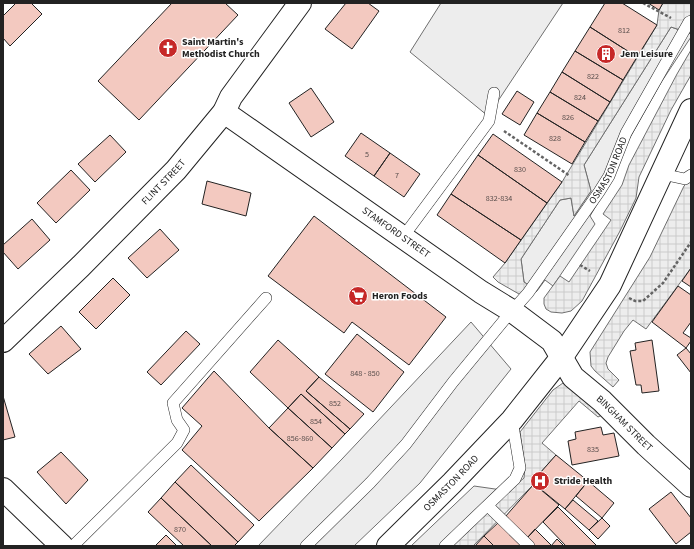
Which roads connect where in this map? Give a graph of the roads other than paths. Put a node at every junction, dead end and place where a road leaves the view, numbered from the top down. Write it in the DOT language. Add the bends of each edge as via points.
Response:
graph roads {
  1 [pos="300,3"];
  2 [pos="690,21"];
  3 [pos="494,93"];
  4 [pos="691,110"];
  5 [pos="224,112"];
  6 [pos="662,174"];
  7 [pos="691,175"];
  8 [pos="403,237"];
  9 [pos="266,298"];
  10 [pos="512,311"];
  11 [pos="3,341"];
  12 [pos="561,358"];
  13 [pos="512,420"];
  14 [pos="691,486"];
  15 [pos="3,489"];
  16 [pos="488,506"];
  17 [pos="62,546"];
  18 [pos="73,546"];
  19 [pos="306,546"];
  20 [pos="388,546"];
  21 [pos="445,546"];
  22 [pos="529,546"];
  1 -- 5 [label="street, FLINT STREET" via="231,97"];
  2 -- 10 [label="lane, OSMASTON ROAD" via="626,133 609,176 528,293"];
  3 -- 8 [label="lane" via="489,121"];
  4 -- 6 [label="street, OSMASTON ROAD"];
  5 -- 8 [label="street, STAMFORD STREET"];
  5 -- 11 [label="street, FLINT STREET" via="176,170"];
  6 -- 7 [label="lane" via="685,179"];
  6 -- 12 [label="street, OSMASTON ROAD" via="610,285"];
  8 -- 10 [label="street, STAMFORD STREET"];
  9 -- 18 [label="lane" via="173,403 177,420 184,430 177,443"];
  10 -- 12 [label="street, STAMFORD STREET" via="552,341"];
  10 -- 19 [label="lane, OSMASTON ROAD" via="406,444"];
  12 -- 13 [label="street, OSMASTON ROAD"];
  12 -- 14 [label="street, BINGHAM STREET" via="573,377 602,401"];
  13 -- 16 [label="lane" via="520,468 515,479"];
  13 -- 20 [label="street, OSMASTON ROAD"];
  15 -- 17 [label="street"];
  16 -- 21 [label="lane"];
  16 -- 22 [label="lane"];
}
